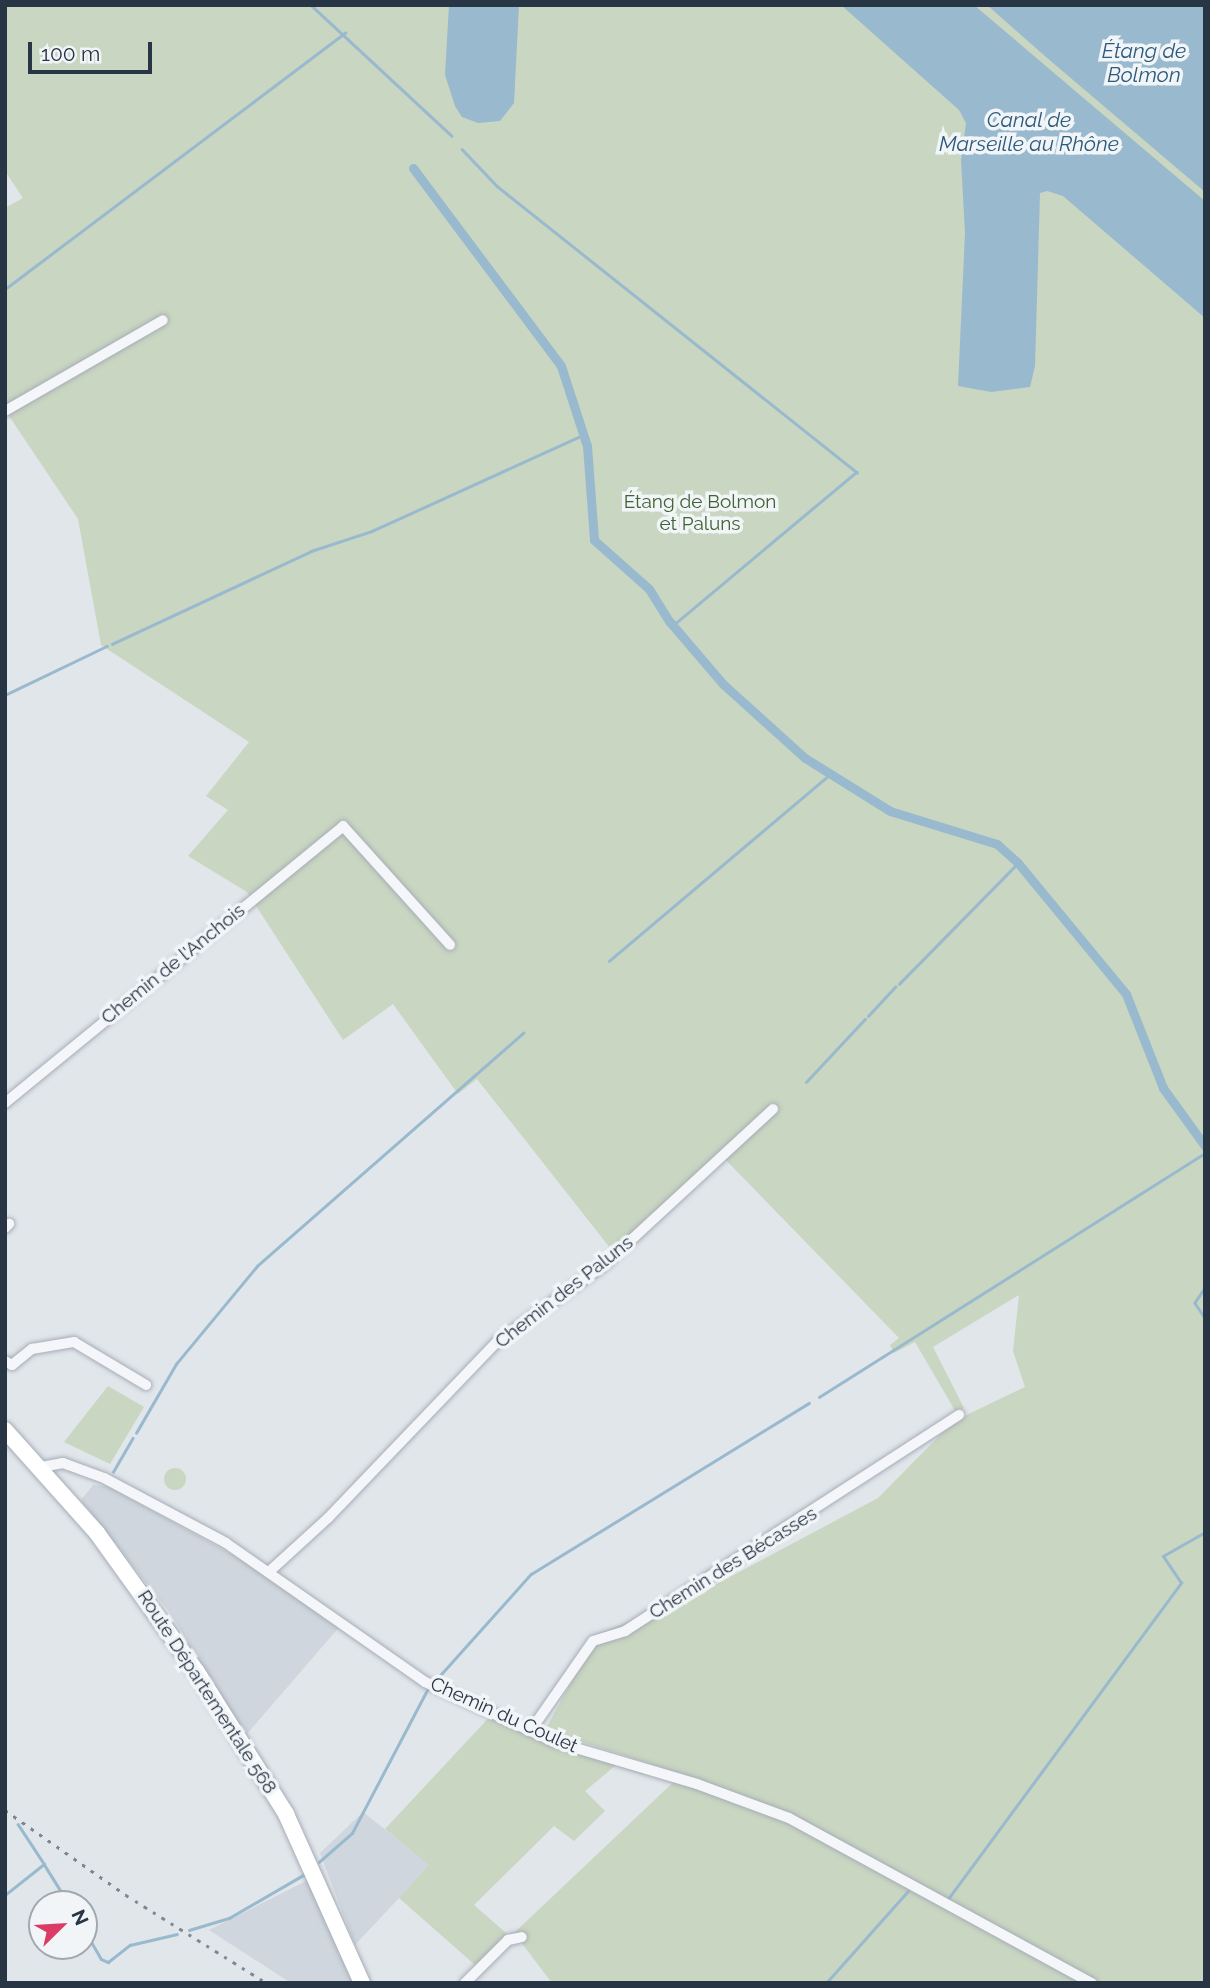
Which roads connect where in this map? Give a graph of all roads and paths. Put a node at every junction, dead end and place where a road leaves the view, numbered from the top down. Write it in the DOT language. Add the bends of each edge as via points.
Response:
graph roads {
  1 [pos="163,320"];
  2 [pos="5,411"];
  3 [pos="450,945"];
  4 [pos="5,1103"];
  5 [pos="773,1109"];
  6 [pos="5,1361"];
  7 [pos="146,1385"];
  8 [pos="959,1415"];
  9 [pos="5,1430"];
  10 [pos="42,1467"];
  11 [pos="271,1570"];
  12 [pos="531,1730"];
  13 [pos="522,1937"];
  14 [pos="362,1983"];
  15 [pos="465,1983"];
  16 [pos="1092,1983"];
  1 -- 2 [label="street"];
  3 -- 4 [label="street, Chemin de l'Anchois" via="343,826"];
  5 -- 11 [label="street, Chemin des Paluns" via="604,1265 497,1342 328,1518"];
  6 -- 7 [label="street" via="12,1365 32,1349 74,1342"];
  8 -- 12 [label="street, Chemin des Bécasses" via="625,1631 593,1642"];
  9 -- 10 [label="main road, Route Départementale 568"];
  10 -- 11 [label="street, Chemin du Coulet" via="62,1463 104,1478"];
  10 -- 14 [label="main road, Route Départementale 568" via="161,1618 267,1783 312,1865"];
  11 -- 12 [label="street, Chemin du Coulet" via="425,1682"];
  12 -- 16 [label="street, Chemin du Coulet" via="789,1818"];
  13 -- 15 [label="street" via="508,1940"];
}
